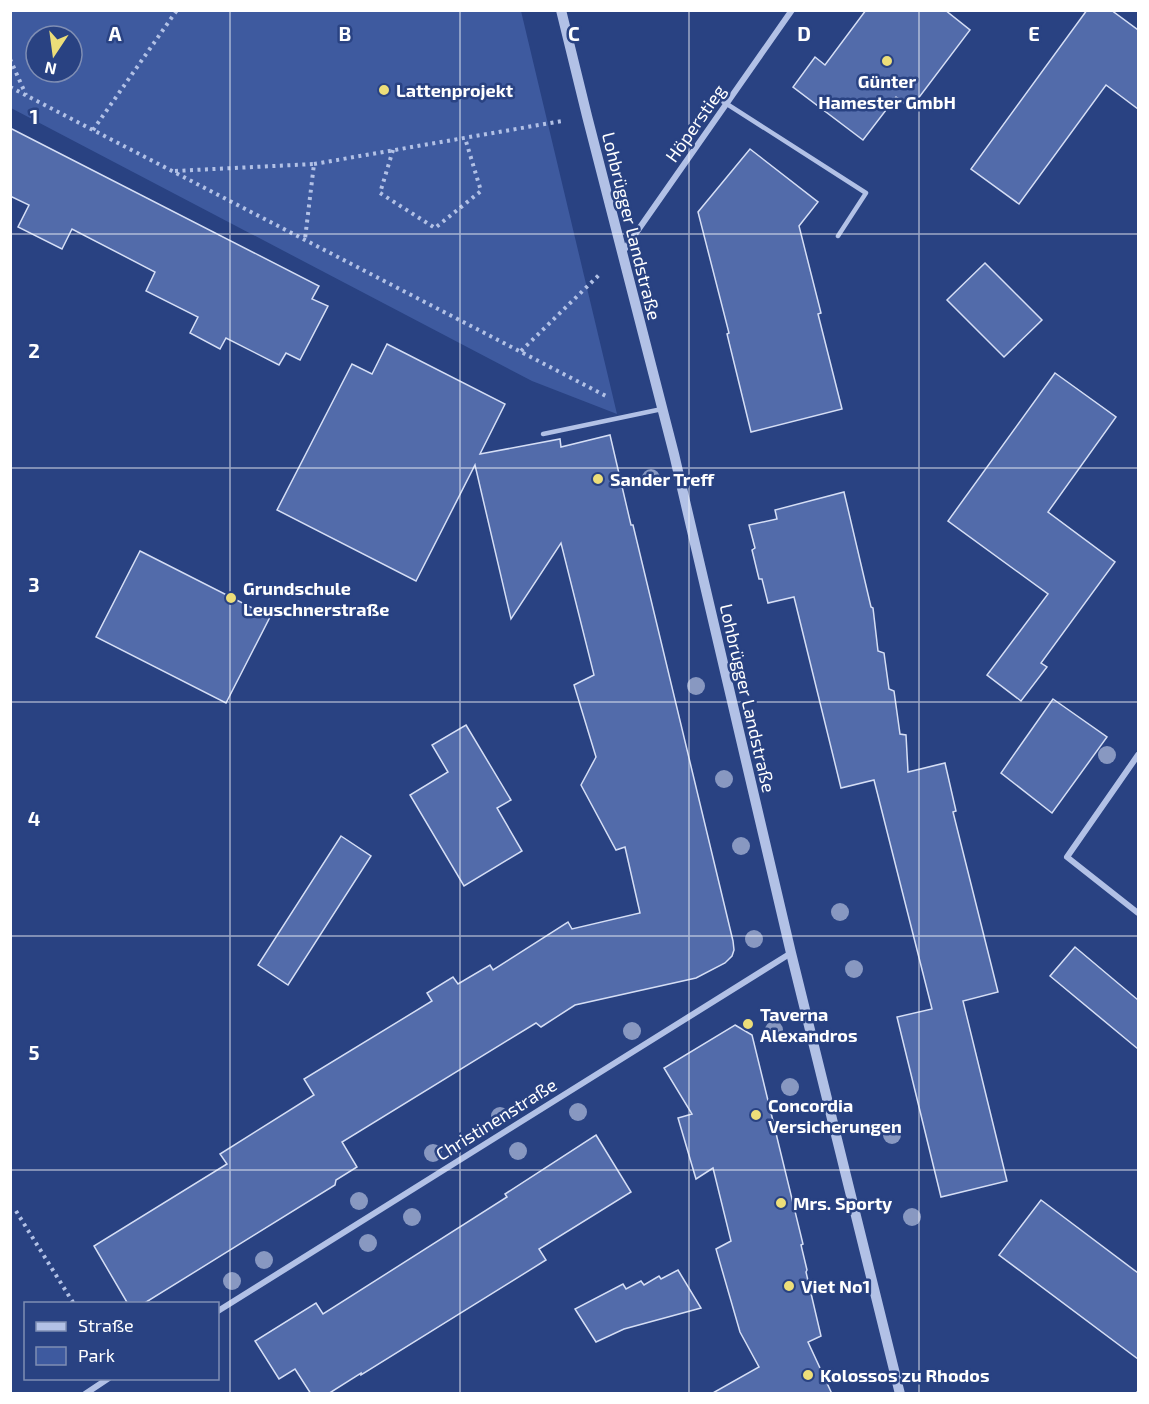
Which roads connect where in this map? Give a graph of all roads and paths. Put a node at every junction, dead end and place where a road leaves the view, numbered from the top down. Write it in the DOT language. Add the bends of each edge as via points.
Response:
graph roads {
  1 [pos="177,10"];
  2 [pos="561,10"];
  3 [pos="792,10"];
  4 [pos="10,59"];
  5 [pos="10,87"];
  6 [pos="26,96"];
  7 [pos="716,97"];
  8 [pos="727,104"];
  9 [pos="587,116"];
  10 [pos="93,130"];
  11 [pos="465,138"];
  12 [pos="393,150"];
  13 [pos="314,164"];
  14 [pos="174,171"];
  15 [pos="838,236"];
  16 [pos="305,239"];
  17 [pos="622,253"];
  18 [pos="521,351"];
  19 [pos="662,409"];
  20 [pos="642,413"];
  21 [pos="543,434"];
  22 [pos="1138,755"];
  23 [pos="1138,912"];
  24 [pos="791,953"];
  25 [pos="16,1211"];
  26 [pos="73,1302"];
  27 [pos="219,1310"];
  28 [pos="106,1380"];
  29 [pos="85,1394"];
  30 [pos="900,1394"];
  1 -- 10 [label="path"];
  2 -- 9 [label="street, Lohbrügger Landstraße"];
  3 -- 8 [label="street, Höperstieg"];
  4 -- 6 [label="path"];
  5 -- 6 [label="path"];
  6 -- 10 [label="path"];
  7 -- 8 [label="lane"];
  8 -- 15 [label="lane" via="866,193"];
  8 -- 17 [label="street, Höperstieg"];
  9 -- 11 [label="path"];
  9 -- 17 [label="street, Lohbrügger Landstraße"];
  10 -- 14 [label="path"];
  11 -- 12 [label="path"];
  11 -- 12 [label="path" via="481,192 435,228 380,193"];
  12 -- 13 [label="path"];
  13 -- 14 [label="path"];
  13 -- 16 [label="path"];
  14 -- 16 [label="path"];
  16 -- 18 [label="path"];
  17 -- 18 [label="path"];
  17 -- 19 [label="street, Lohbrügger Landstraße"];
  18 -- 20 [label="path"];
  19 -- 20 [label="lane"];
  19 -- 24 [label="street, Lohbrügger Landstraße"];
  20 -- 21 [label="lane"];
  22 -- 23 [label="street" via="1067,857"];
  24 -- 27 [label="street, Christinenstraße"];
  24 -- 30 [label="street, Lohbrügger Landstraße"];
  25 -- 26 [label="path"];
  28 -- 29 [label="street"];
}
